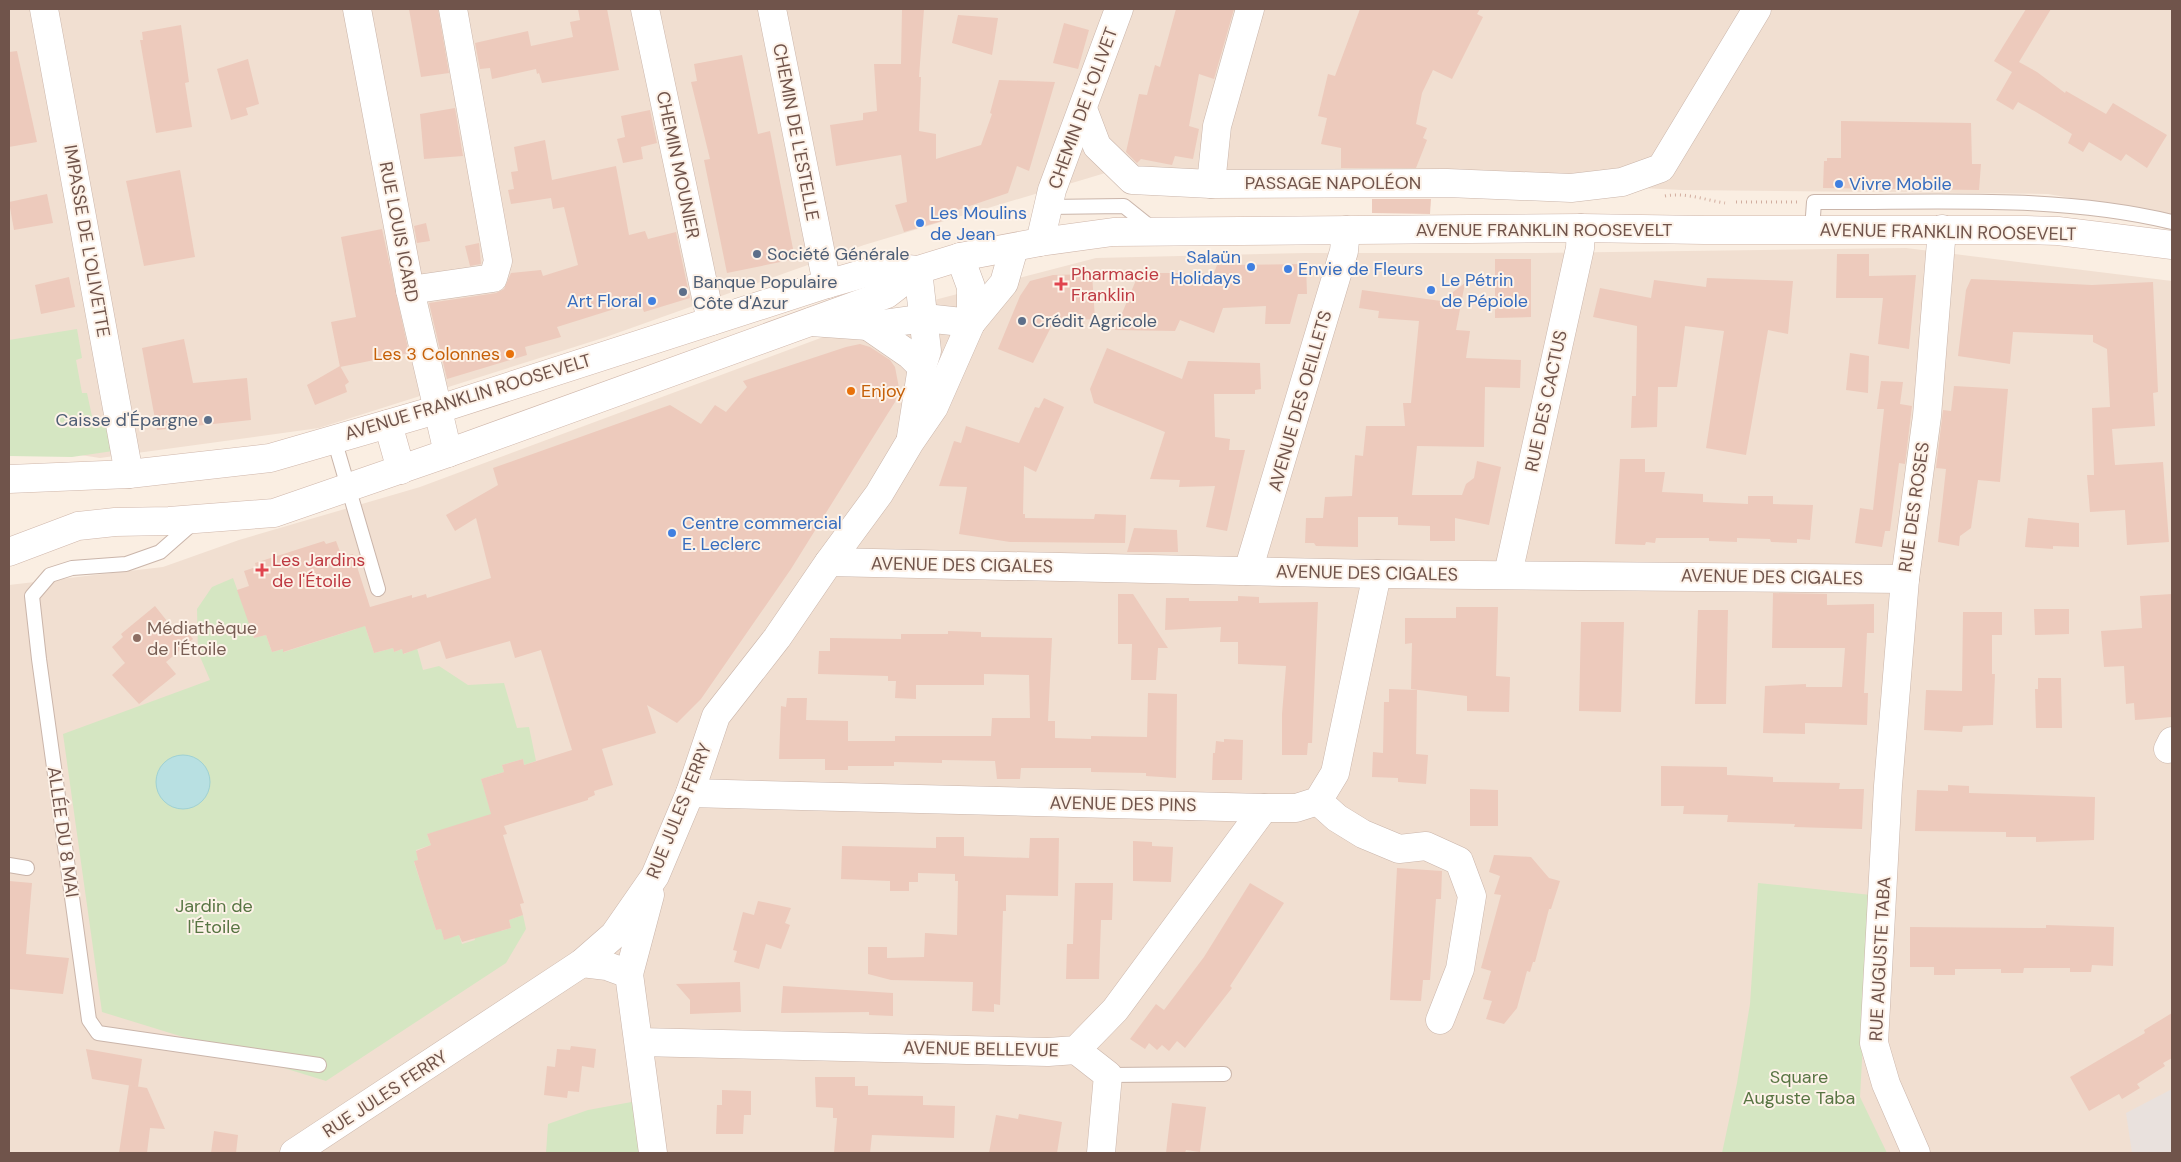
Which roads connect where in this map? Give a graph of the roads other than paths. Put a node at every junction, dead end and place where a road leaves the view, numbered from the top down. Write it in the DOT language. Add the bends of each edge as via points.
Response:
graph roads {
  1 [pos="44,9"];
  2 [pos="356,9"];
  3 [pos="453,9"];
  4 [pos="645,9"];
  5 [pos="772,9"];
  6 [pos="1119,9"];
  7 [pos="1250,9"];
  8 [pos="1757,9"];
  9 [pos="1083,109"];
  10 [pos="1211,184"];
  11 [pos="1047,207"];
  12 [pos="2172,222"];
  13 [pos="1581,228"];
  14 [pos="1942,229"];
  15 [pos="1346,230"];
  16 [pos="1812,230"];
  17 [pos="1156,232"];
  18 [pos="1040,242"];
  19 [pos="2172,245"];
  20 [pos="1014,248"];
  21 [pos="960,257"];
  22 [pos="918,270"];
  23 [pos="827,284"];
  24 [pos="410,290"];
  25 [pos="925,318"];
  26 [pos="711,321"];
  27 [pos="811,322"];
  28 [pos="971,323"];
  29 [pos="868,326"];
  30 [pos="922,367"];
  31 [pos="436,410"];
  32 [pos="388,424"];
  33 [pos="334,439"];
  34 [pos="910,442"];
  35 [pos="448,454"];
  36 [pos="402,470"];
  37 [pos="129,474"];
  38 [pos="10,478"];
  39 [pos="348,487"];
  40 [pos="197,519"];
  41 [pos="9,552"];
  42 [pos="829,562"];
  43 [pos="1248,571"];
  44 [pos="1377,574"];
  45 [pos="1508,574"];
  46 [pos="1905,579"];
  47 [pos="378,589"];
  48 [pos="1888,786"];
  49 [pos="690,793"];
  50 [pos="1318,802"];
  51 [pos="1264,808"];
  52 [pos="9,865"];
  53 [pos="27,868"];
  54 [pos="655,876"];
  55 [pos="582,963"];
  56 [pos="629,974"];
  57 [pos="1440,1020"];
  58 [pos="639,1042"];
  59 [pos="1076,1050"];
  60 [pos="319,1065"];
  61 [pos="1224,1074"];
  62 [pos="1108,1075"];
  63 [pos="294,1153"];
  64 [pos="653,1153"];
  65 [pos="1101,1153"];
  66 [pos="1916,1153"];
  1 -- 37 [label="street, IMPASSE DE L'OLIVETTE"];
  2 -- 24 [label="street, RUE LOUIS ICARD"];
  3 -- 24 [label="street" via="498,261 493,278"];
  4 -- 26 [label="street, CHEMIN MOUNIER"];
  5 -- 23 [label="street, CHEMIN DE L'ESTELLE"];
  6 -- 9 [label="street, CHEMIN DE L'OLIVET"];
  7 -- 10 [label="street" via="1217,126"];
  8 -- 10 [label="street, PASSAGE NAPOLÉON" via="1661,168 1622,182 1571,188 1446,183"];
  9 -- 10 [label="street, PASSAGE NAPOLÉON" via="1097,146 1132,180"];
  9 -- 11 [label="street, CHEMIN DE L'OLIVET"];
  11 -- 17 [label="lane" via="1124,206"];
  11 -- 18 [label="street, CHEMIN DE L'OLIVET"];
  12 -- 16 [label="lane" via="2066,206 1982,202 1814,202"];
  13 -- 15 [label="street, AVENUE FRANKLIN ROOSEVELT"];
  13 -- 16 [label="street, AVENUE FRANKLIN ROOSEVELT"];
  13 -- 45 [label="street, RUE DES CACTUS" via="1580,248"];
  14 -- 16 [label="street, AVENUE FRANKLIN ROOSEVELT"];
  14 -- 19 [label="street, AVENUE FRANKLIN ROOSEVELT" via="2058,231"];
  14 -- 46 [label="street, RUE DES ROSES" via="1927,416"];
  15 -- 17 [label="street, AVENUE FRANKLIN ROOSEVELT"];
  15 -- 43 [label="street, AVENUE DES OEILLETS" via="1344,251"];
  17 -- 18 [label="street, AVENUE FRANKLIN ROOSEVELT" via="1106,233"];
  18 -- 20 [label="street, AVENUE FRANKLIN ROOSEVELT"];
  20 -- 21 [label="street, AVENUE FRANKLIN ROOSEVELT"];
  20 -- 28 [label="street, RUE JULES FERRY" via="1004,283"];
  21 -- 22 [label="street, AVENUE FRANKLIN ROOSEVELT"];
  21 -- 28 [label="street, RUE JULES FERRY" via="971,287"];
  22 -- 23 [label="street, AVENUE FRANKLIN ROOSEVELT" via="886,267"];
  22 -- 25 [label="street, RUE JULES FERRY"];
  22 -- 27 [label="street, AVENUE FRANKLIN ROOSEVELT" via="887,294"];
  23 -- 26 [label="street, AVENUE FRANKLIN ROOSEVELT"];
  24 -- 31 [label="street, RUE LOUIS ICARD"];
  25 -- 28 [label="street, AVENUE FRANKLIN ROOSEVELT"];
  25 -- 29 [label="street, AVENUE FRANKLIN ROOSEVELT"];
  25 -- 30 [label="street, RUE JULES FERRY" via="926,351"];
  26 -- 31 [label="street, AVENUE FRANKLIN ROOSEVELT"];
  27 -- 29 [label="street, AVENUE FRANKLIN ROOSEVELT"];
  27 -- 35 [label="street, AVENUE FRANKLIN ROOSEVELT"];
  28 -- 34 [label="street, RUE JULES FERRY" via="934,407"];
  29 -- 30 [label="street"];
  30 -- 34 [label="street, RUE JULES FERRY"];
  31 -- 32 [label="street, AVENUE FRANKLIN ROOSEVELT"];
  31 -- 35 [label="street, RUE LOUIS ICARD"];
  32 -- 33 [label="street, AVENUE FRANKLIN ROOSEVELT"];
  32 -- 36 [label="street"];
  33 -- 37 [label="street, AVENUE FRANKLIN ROOSEVELT" via="270,458"];
  33 -- 39 [label="lane"];
  34 -- 42 [label="street, RUE JULES FERRY" via="879,494"];
  35 -- 36 [label="street, AVENUE FRANKLIN ROOSEVELT"];
  36 -- 39 [label="street, AVENUE FRANKLIN ROOSEVELT"];
  37 -- 38 [label="street, AVENUE FRANKLIN ROOSEVELT"];
  39 -- 40 [label="street, AVENUE FRANKLIN ROOSEVELT" via="274,513"];
  39 -- 47 [label="lane"];
  40 -- 41 [label="street, AVENUE FRANKLIN ROOSEVELT" via="78,526"];
  40 -- 60 [label="lane, ALLÉE DU 8 MAI" via="160,552 126,564 72,568 50,576 32,596 89,1020 98,1033"];
  42 -- 43 [label="street, AVENUE DES CIGALES"];
  42 -- 49 [label="street, RUE JULES FERRY" via="777,638 716,716"];
  43 -- 44 [label="street, AVENUE DES CIGALES"];
  44 -- 45 [label="street, AVENUE DES CIGALES"];
  44 -- 50 [label="street" via="1334,773"];
  45 -- 46 [label="street, AVENUE DES CIGALES"];
  46 -- 48 [label="street, RUE DES ROSES"];
  48 -- 66 [label="street, RUE AUGUSTE TABA" via="1874,1043 1886,1084"];
  49 -- 51 [label="street, AVENUE DES PINS"];
  49 -- 54 [label="street, RUE JULES FERRY"];
  50 -- 51 [label="street, AVENUE DES PINS" via="1296,808"];
  50 -- 57 [label="street" via="1363,834 1399,848 1426,846 1459,861 1472,896 1460,969"];
  51 -- 59 [label="street, AVENUE BELLEVUE" via="1115,1010"];
  52 -- 53 [label="lane"];
  54 -- 55 [label="street, RUE JULES FERRY" via="614,935"];
  54 -- 56 [label="street"];
  55 -- 56 [label="street" via="606,966"];
  55 -- 63 [label="street, RUE JULES FERRY"];
  56 -- 58 [label="street"];
  58 -- 59 [label="street, AVENUE BELLEVUE" via="1048,1052"];
  58 -- 64 [label="street"];
  59 -- 62 [label="street"];
  61 -- 62 [label="lane"];
  62 -- 65 [label="street"];
}
